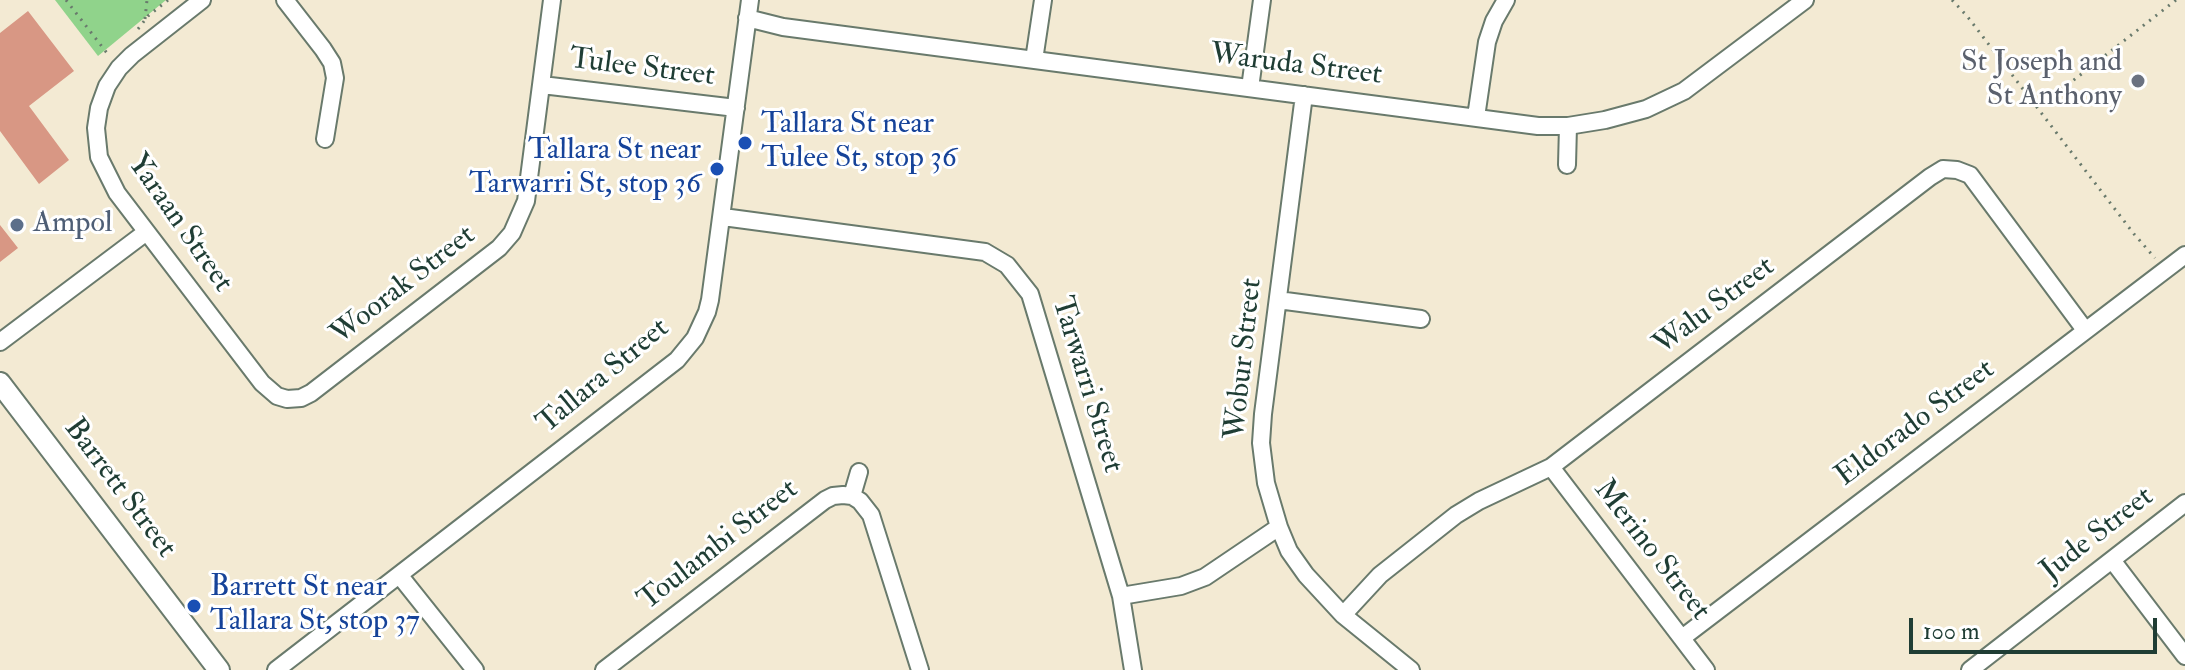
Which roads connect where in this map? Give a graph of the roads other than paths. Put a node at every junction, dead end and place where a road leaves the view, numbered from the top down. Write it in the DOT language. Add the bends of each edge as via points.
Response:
graph roads {
  1 [pos="202,0"];
  2 [pos="285,0"];
  3 [pos="552,0"];
  4 [pos="750,0"];
  5 [pos="1043,0"];
  6 [pos="1262,0"];
  7 [pos="1506,0"];
  8 [pos="1805,0"];
  9 [pos="747,18"];
  10 [pos="1034,60"];
  11 [pos="542,85"];
  12 [pos="1250,88"];
  13 [pos="1304,95"];
  14 [pos="736,108"];
  15 [pos="1476,117"];
  16 [pos="1568,126"];
  17 [pos="325,139"];
  18 [pos="1567,165"];
  19 [pos="723,217"];
  20 [pos="145,233"];
  21 [pos="2185,255"];
  22 [pos="1278,300"];
  23 [pos="1421,319"];
  24 [pos="2085,330"];
  25 [pos="0,342"];
  26 [pos="0,383"];
  27 [pos="287,399"];
  28 [pos="1551,467"];
  29 [pos="859,472"];
  30 [pos="852,496"];
  31 [pos="2185,503"];
  32 [pos="1279,527"];
  33 [pos="2112,560"];
  34 [pos="400,576"];
  35 [pos="1121,596"];
  36 [pos="1343,615"];
  37 [pos="1682,638"];
  38 [pos="2185,656"];
  39 [pos="219,670"];
  40 [pos="276,670"];
  41 [pos="475,670"];
  42 [pos="604,670"];
  43 [pos="920,670"];
  44 [pos="1133,670"];
  45 [pos="1411,670"];
  46 [pos="1706,670"];
  47 [pos="1970,670"];
  1 -- 20 [label="street, Yaraan Street" via="119,68 99,108 99,157"];
  2 -- 17 [label="street" via="332,63 335,78"];
  3 -- 11 [label="street, Woorak Street"];
  4 -- 9 [label="street, Tallara Street"];
  5 -- 10 [label="street"];
  6 -- 12 [label="street"];
  7 -- 15 [label="street" via="1487,42"];
  8 -- 16 [label="street, Waruda Street" via="1684,91 1646,109"];
  9 -- 10 [label="street, Waruda Street"];
  9 -- 14 [label="street, Tallara Street"];
  10 -- 12 [label="street, Waruda Street"];
  11 -- 14 [label="street, Tulee Street"];
  11 -- 27 [label="street, Woorak Street" via="526,201 512,233 311,393"];
  12 -- 13 [label="street, Waruda Street"];
  13 -- 15 [label="street, Waruda Street"];
  13 -- 22 [label="street, Wobur Street"];
  14 -- 19 [label="street, Tallara Street"];
  15 -- 16 [label="street, Waruda Street"];
  16 -- 18 [label="street"];
  19 -- 34 [label="street, Tallara Street" via="707,312 686,350"];
  19 -- 35 [label="street, Tarwarri Street" via="985,252 1007,265 1030,294"];
  20 -- 25 [label="street"];
  20 -- 27 [label="street, Yaraan Street" via="262,383"];
  21 -- 24 [label="street, Eldorado Street"];
  22 -- 23 [label="street"];
  22 -- 32 [label="street, Wobur Street" via="1261,443"];
  24 -- 28 [label="street, Walu Street" via="1970,175 1943,169"];
  24 -- 37 [label="street, Eldorado Street"];
  26 -- 39 [label="street, Barrett Street"];
  28 -- 36 [label="street, Walu Street" via="1456,515 1380,575"];
  28 -- 37 [label="street, Merino Street"];
  29 -- 30 [label="street"];
  30 -- 42 [label="street, Toulambi Street" via="825,500"];
  30 -- 43 [label="street" via="871,515"];
  31 -- 33 [label="street, Jude Street"];
  32 -- 35 [label="street" via="1205,577"];
  32 -- 36 [label="street, Wobur Street" via="1306,575"];
  33 -- 38 [label="street"];
  33 -- 47 [label="street, Jude Street"];
  34 -- 40 [label="street, Tallara Street"];
  34 -- 41 [label="street"];
  35 -- 44 [label="street, Tarwarri Street"];
  36 -- 45 [label="street, Wobur Street"];
  37 -- 46 [label="street, Merino Street"];
}
